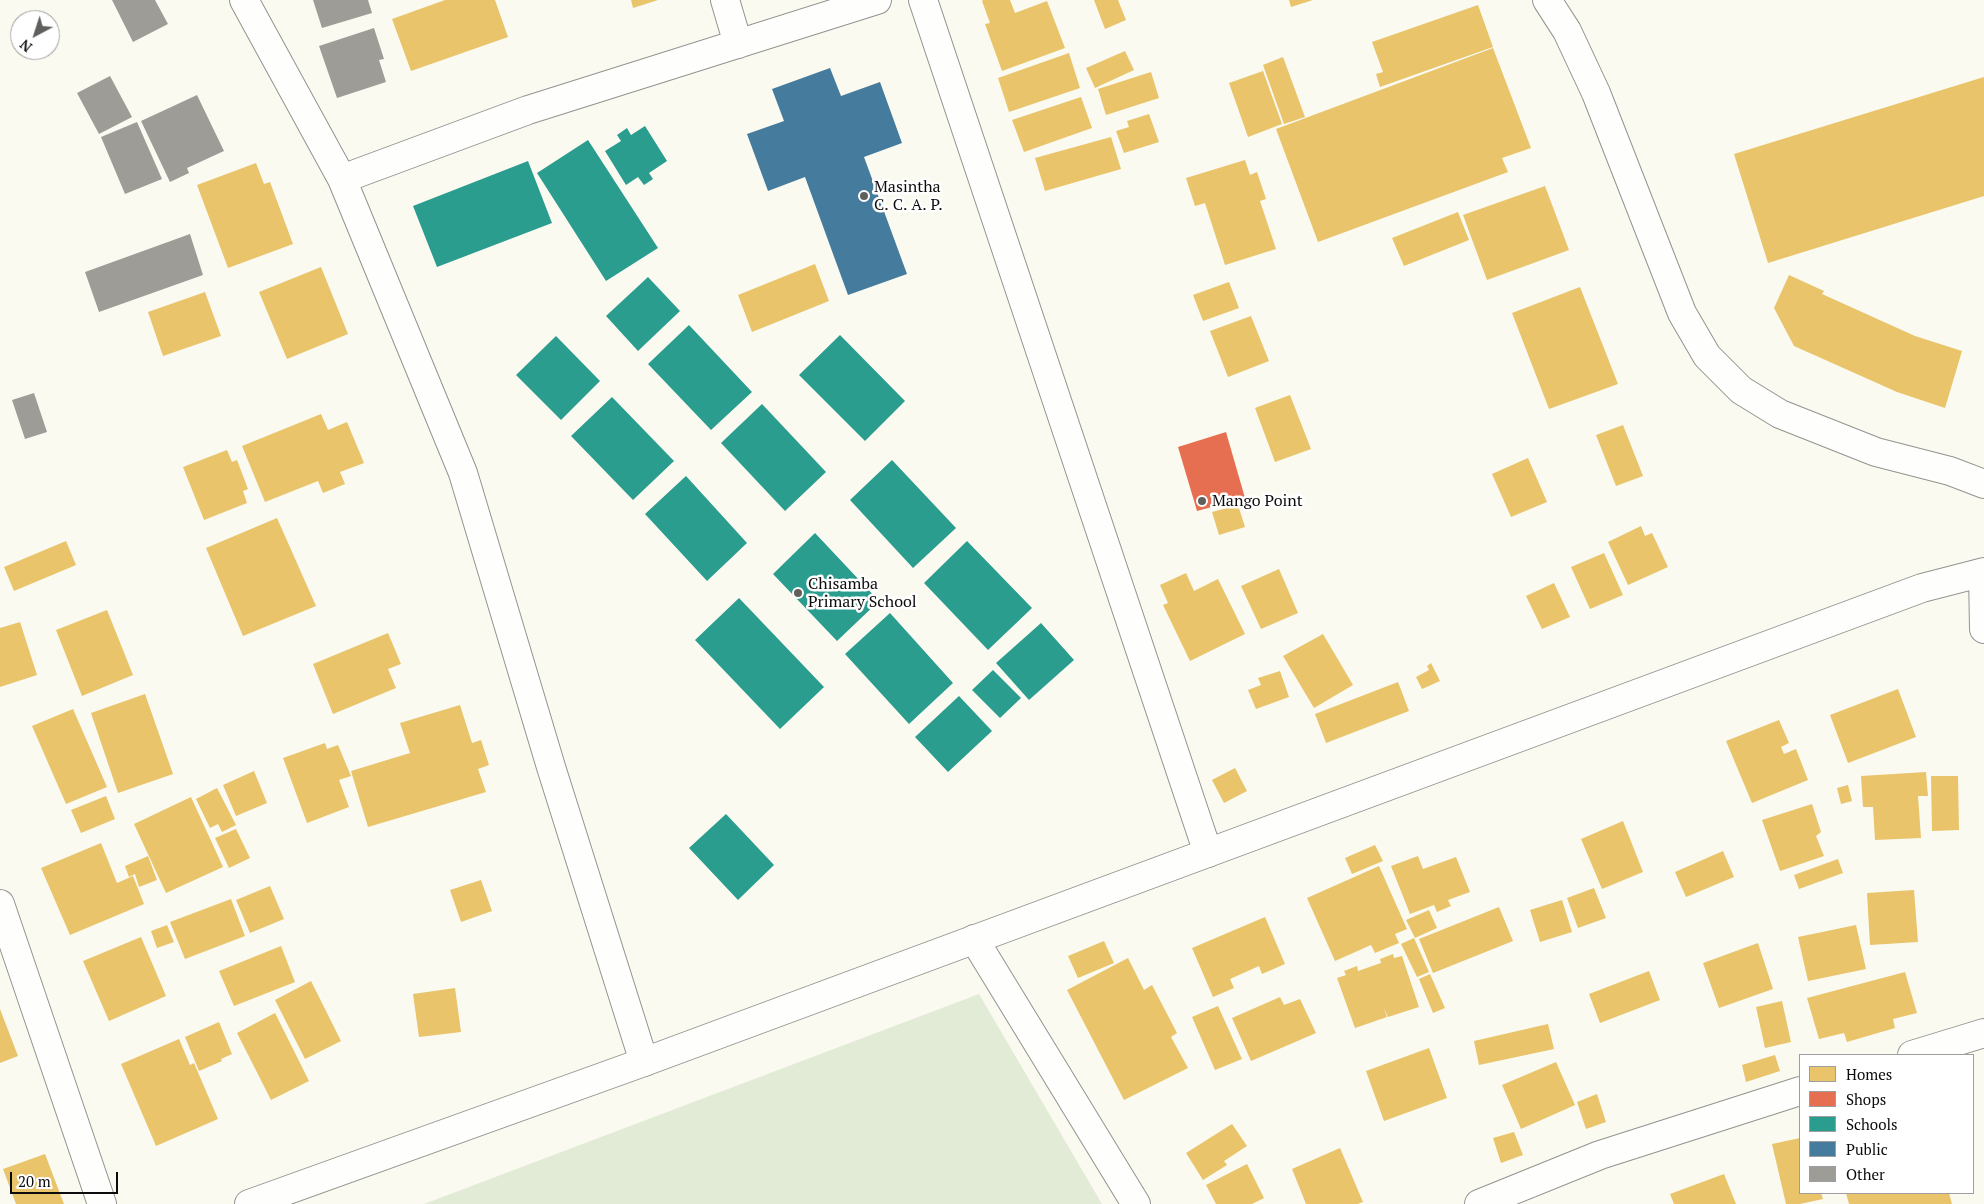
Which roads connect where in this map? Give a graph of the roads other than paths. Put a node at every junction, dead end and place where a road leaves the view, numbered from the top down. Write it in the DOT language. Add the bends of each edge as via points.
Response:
graph roads {
  1 [pos="244,0"];
  2 [pos="725,0"];
  3 [pos="877,0"];
  4 [pos="923,0"];
  5 [pos="1547,0"];
  6 [pos="738,44"];
  7 [pos="342,179"];
  8 [pos="1984,484"];
  9 [pos="1983,572"];
  10 [pos="1984,629"];
  11 [pos="1208,853"];
  12 [pos="0,904"];
  13 [pos="974,939"];
  14 [pos="1984,1032"];
  15 [pos="1915,1054"];
  16 [pos="644,1062"];
  17 [pos="1799,1091"];
  18 [pos="102,1204"];
  19 [pos="249,1204"];
  20 [pos="1136,1204"];
  21 [pos="1479,1204"];
  1 -- 7 [label="street"];
  2 -- 6 [label="street"];
  3 -- 6 [label="street"];
  4 -- 11 [label="street"];
  5 -- 8 [label="street" via="1567,31 1596,93 1682,313 1707,356 1741,390 1780,414 1876,452 1950,471"];
  6 -- 7 [label="street" via="528,110"];
  7 -- 16 [label="street" via="463,473"];
  9 -- 10 [label="street"];
  9 -- 11 [label="street" via="1922,588"];
  11 -- 13 [label="street"];
  12 -- 18 [label="street"];
  13 -- 16 [label="street"];
  13 -- 20 [label="street"];
  14 -- 15 [label="street"];
  16 -- 19 [label="street"];
  17 -- 21 [label="street" via="1600,1155"];
}
